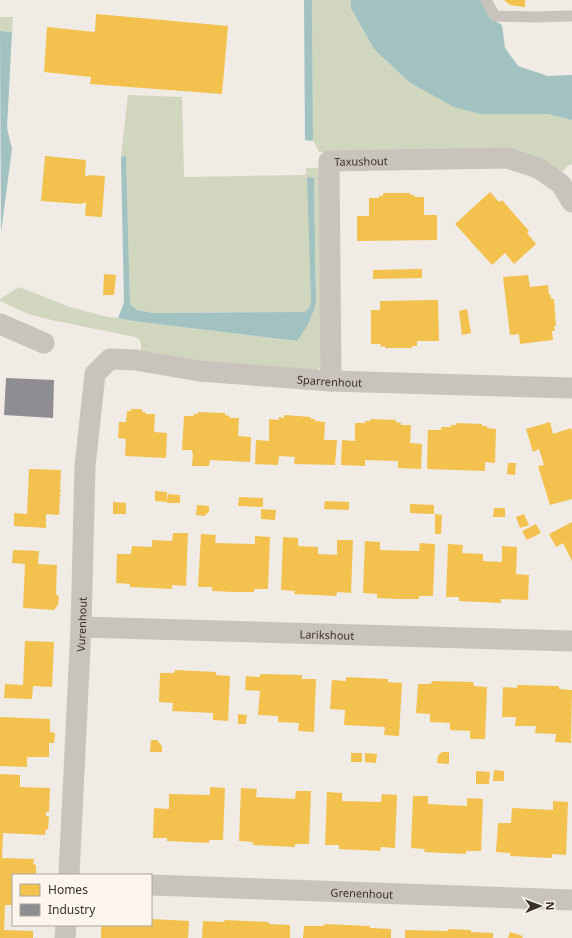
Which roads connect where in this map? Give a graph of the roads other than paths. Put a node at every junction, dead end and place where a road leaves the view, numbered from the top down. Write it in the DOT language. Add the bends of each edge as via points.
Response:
graph roads {
  1 [pos="486,0"];
  2 [pos="572,16"];
  3 [pos="572,202"];
  4 [pos="0,324"];
  5 [pos="44,343"];
  6 [pos="95,374"];
  7 [pos="331,382"];
  8 [pos="572,388"];
  9 [pos="81,627"];
  10 [pos="572,641"];
  11 [pos="68,874"];
  12 [pos="152,885"];
  13 [pos="572,900"];
  14 [pos="66,926"];
  15 [pos="65,938"];
  1 -- 2 [label="lane" via="495,16"];
  3 -- 7 [label="street, Taxushout" via="561,184 538,168 507,158 329,162"];
  4 -- 5 [label="street"];
  6 -- 7 [label="street, Sparrenhout" via="110,359 135,360 199,371"];
  6 -- 9 [label="street, Vurenhout" via="85,466"];
  7 -- 8 [label="street, Sparrenhout"];
  9 -- 10 [label="street, Larikshout"];
  9 -- 11 [label="street, Vurenhout"];
  12 -- 13 [label="street, Grenenhout"];
  14 -- 15 [label="street"];
}
